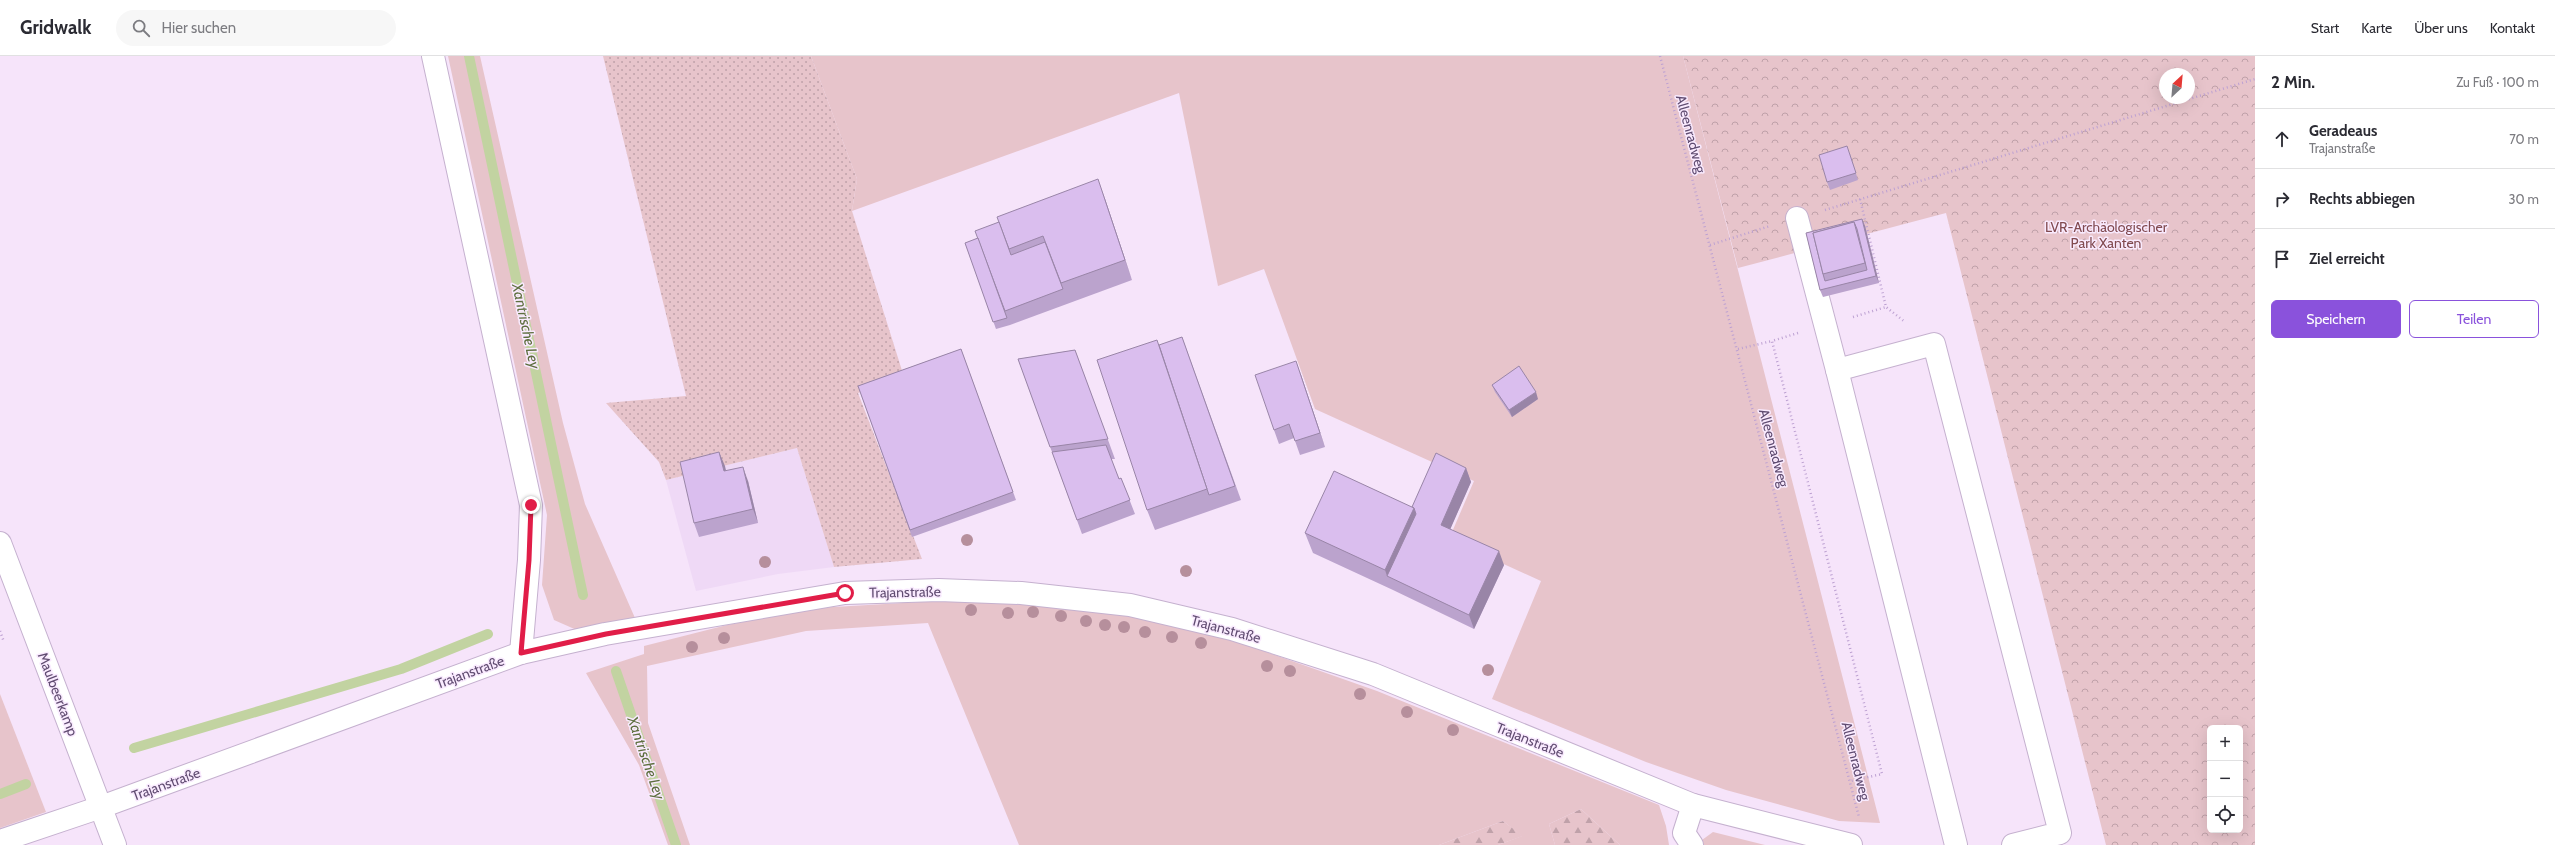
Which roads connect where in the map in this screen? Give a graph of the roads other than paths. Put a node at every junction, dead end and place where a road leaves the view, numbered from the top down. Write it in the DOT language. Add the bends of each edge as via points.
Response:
graph roads {
  1 [pos="433,56"];
  2 [pos="1797,218"];
  3 [pos="1837,370"];
  4 [pos="0,543"];
  5 [pos="521,653"];
  6 [pos="1693,805"];
  7 [pos="101,807"];
  8 [pos="0,841"];
  9 [pos="116,845"];
  10 [pos="1692,845"];
  11 [pos="1851,845"];
  12 [pos="1956,845"];
  13 [pos="2013,845"];
  1 -- 5 [label="street" via="531,505"];
  2 -- 3 [label="street"];
  3 -- 12 [label="street"];
  3 -- 13 [label="street" via="1934,344 2060,832"];
  4 -- 7 [label="street, Maulbeerkamp"];
  5 -- 6 [label="street, Trajanstraße" via="606,634 845,593 939,590 1021,593 1130,605 1232,629 1373,674"];
  5 -- 7 [label="street, Trajanstraße"];
  6 -- 10 [label="street" via="1684,833"];
  6 -- 11 [label="street, Trajanstraße"];
  7 -- 8 [label="street, Trajanstraße"];
  7 -- 9 [label="street, Maulbeerkamp"];
}
